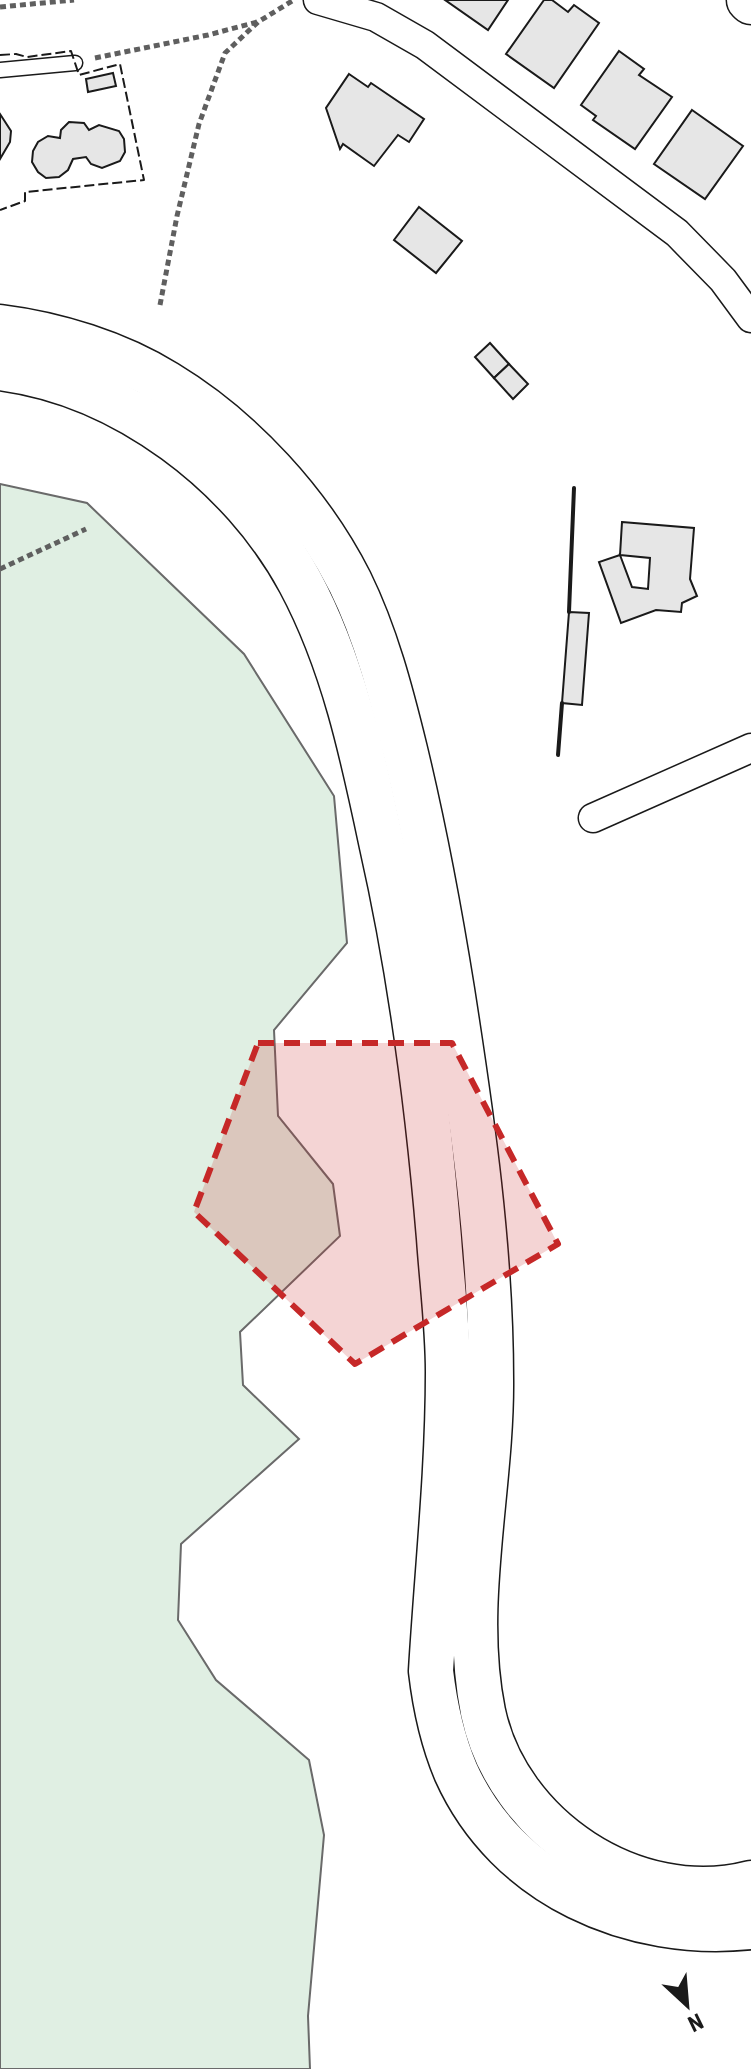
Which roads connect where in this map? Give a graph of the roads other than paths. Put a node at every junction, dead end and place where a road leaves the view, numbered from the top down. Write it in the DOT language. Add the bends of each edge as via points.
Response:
graph roads {
  1 [pos="318,0"];
  2 [pos="75,63"];
  3 [pos="0,70"];
  4 [pos="751,318"];
  5 [pos="0,327"];
  6 [pos="0,368"];
  7 [pos="751,748"];
  8 [pos="593,818"];
  9 [pos="751,1883"];
  10 [pos="751,1927"];
  1 -- 4 [label="street" via="376,17 437,54 677,233 716,271"];
  2 -- 3 [label="lane"];
  5 -- 9 [label="main road" via="119,358 214,417 296,500 349,581 390,690 426,837 477,1164 491,1387 475,1624 491,1742 527,1804 553,1830 621,1874 701,1889"];
  6 -- 10 [label="main road" via="50,380 127,411 196,457 257,517 279,549 299,580 336,663 393,892 427,1108 448,1369 431,1671 436,1707 457,1773 494,1832 570,1895 604,1911 653,1923 718,1931"];
  7 -- 8 [label="street"];
}
